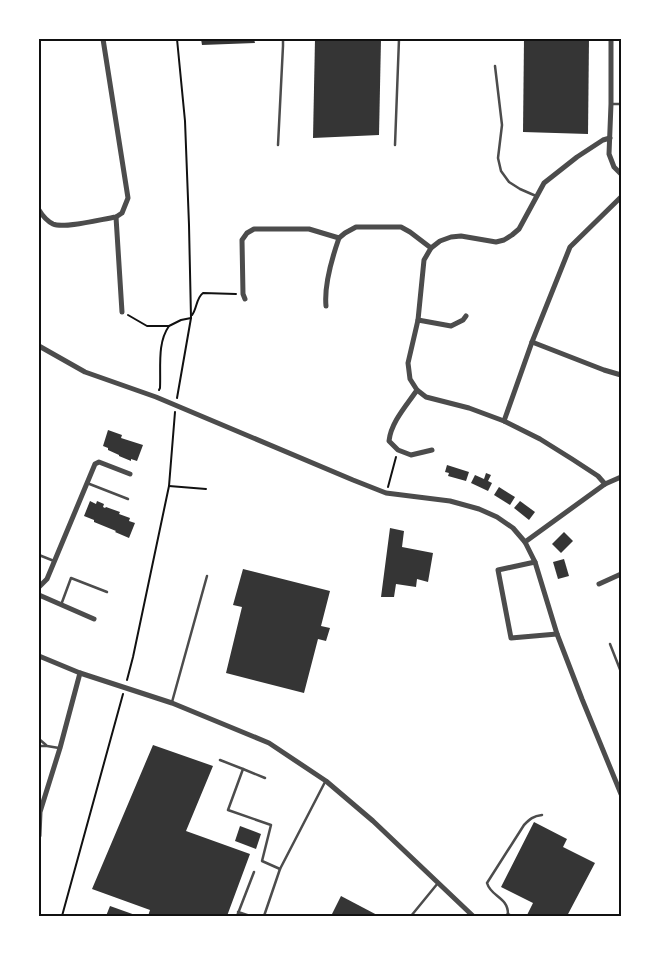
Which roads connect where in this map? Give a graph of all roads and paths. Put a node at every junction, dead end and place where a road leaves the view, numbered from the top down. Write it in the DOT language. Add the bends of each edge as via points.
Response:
graph roads {
  1 [pos="103,39"];
  2 [pos="176,39"];
  3 [pos="283,39"];
  4 [pos="399,39"];
  5 [pos="611,39"];
  6 [pos="495,66"];
  7 [pos="611,104"];
  8 [pos="621,104"];
  9 [pos="610,138"];
  10 [pos="278,144"];
  11 [pos="395,145"];
  12 [pos="621,174"];
  13 [pos="537,197"];
  14 [pos="621,197"];
  15 [pos="39,210"];
  16 [pos="116,216"];
  17 [pos="339,238"];
  18 [pos="431,248"];
  19 [pos="244,297"];
  20 [pos="326,306"];
  21 [pos="122,312"];
  22 [pos="466,316"];
  23 [pos="190,317"];
  24 [pos="418,320"];
  25 [pos="169,326"];
  26 [pos="532,342"];
  27 [pos="39,346"];
  28 [pos="621,375"];
  29 [pos="160,388"];
  30 [pos="418,390"];
  31 [pos="177,399"];
  32 [pos="176,408"];
  33 [pos="504,421"];
  34 [pos="398,450"];
  35 [pos="432,450"];
  36 [pos="130,474"];
  37 [pos="621,478"];
  38 [pos="87,483"];
  39 [pos="605,484"];
  40 [pos="169,486"];
  41 [pos="206,489"];
  42 [pos="386,493"];
  43 [pos="128,499"];
  44 [pos="526,542"];
  45 [pos="39,555"];
  46 [pos="55,561"];
  47 [pos="535,562"];
  48 [pos="621,574"];
  49 [pos="207,576"];
  50 [pos="599,584"];
  51 [pos="39,587"];
  52 [pos="106,592"];
  53 [pos="39,595"];
  54 [pos="61,604"];
  55 [pos="94,618"];
  56 [pos="557,634"];
  57 [pos="610,644"];
  58 [pos="39,656"];
  59 [pos="621,672"];
  60 [pos="80,673"];
  61 [pos="125,687"];
  62 [pos="172,703"];
  63 [pos="39,739"];
  64 [pos="39,746"];
  65 [pos="47,746"];
  66 [pos="60,748"];
  67 [pos="220,760"];
  68 [pos="243,769"];
  69 [pos="265,778"];
  70 [pos="326,781"];
  71 [pos="621,794"];
  72 [pos="542,815"];
  73 [pos="39,836"];
  74 [pos="280,869"];
  75 [pos="254,872"];
  76 [pos="438,883"];
  77 [pos="238,912"];
  78 [pos="506,915"];
  79 [pos="62,916"];
  80 [pos="237,916"];
  81 [pos="250,916"];
  82 [pos="264,916"];
  83 [pos="411,916"];
  84 [pos="473,916"];
  85 [pos="512,916"];
  1 -- 16 [label="street" via="128,198 122,213"];
  2 -- 23 [label="path" via="185,121"];
  3 -- 10 [label="lane"];
  4 -- 11 [label="lane"];
  5 -- 7 [label="street"];
  6 -- 13 [label="lane" via="502,126 498,158 501,171 509,182"];
  7 -- 8 [label="lane"];
  7 -- 9 [label="street"];
  9 -- 12 [label="street" via="609,154"];
  9 -- 13 [label="street" via="577,157 544,184"];
  13 -- 18 [label="street" via="519,228 504,240 451,237"];
  14 -- 26 [label="street" via="570,247"];
  15 -- 16 [label="street" via="54,225 72,225"];
  16 -- 21 [label="street"];
  17 -- 18 [label="street" via="356,227 401,227"];
  17 -- 19 [label="street" via="309,228 250,230 242,240"];
  17 -- 20 [label="street" via="325,296"];
  18 -- 24 [label="street" via="424,260"];
  19 -- 23 [label="path" via="203,293"];
  21 -- 25 [label="path" via="148,326"];
  22 -- 24 [label="street" via="452,326"];
  23 -- 25 [label="path"];
  23 -- 31 [label="path"];
  24 -- 30 [label="street" via="408,372"];
  25 -- 29 [label="path" via="161,342"];
  26 -- 28 [label="street"];
  26 -- 33 [label="street"];
  27 -- 42 [label="street" via="85,372 156,397"];
  30 -- 33 [label="street" via="426,397"];
  30 -- 34 [label="street" via="390,433 389,441"];
  32 -- 40 [label="path"];
  33 -- 39 [label="street" via="540,439 598,476"];
  34 -- 35 [label="street" via="411,455"];
  34 -- 42 [label="path"];
  36 -- 38 [label="street" via="99,462"];
  37 -- 39 [label="street"];
  38 -- 43 [label="lane"];
  38 -- 46 [label="street"];
  39 -- 44 [label="street"];
  40 -- 41 [label="path"];
  40 -- 61 [label="path"];
  42 -- 44 [label="street" via="450,501 479,509 513,528"];
  44 -- 47 [label="street"];
  45 -- 46 [label="lane"];
  46 -- 51 [label="street" via="47,579"];
  47 -- 56 [label="street"];
  47 -- 56 [label="street" via="498,570 511,638"];
  48 -- 50 [label="street"];
  49 -- 62 [label="lane"];
  52 -- 54 [label="lane" via="71,578"];
  53 -- 54 [label="street"];
  54 -- 55 [label="street"];
  56 -- 71 [label="street"];
  57 -- 59 [label="lane"];
  58 -- 60 [label="street"];
  60 -- 61 [label="street"];
  60 -- 66 [label="street"];
  61 -- 62 [label="street"];
  61 -- 79 [label="path"];
  62 -- 70 [label="street" via="269,744"];
  63 -- 65 [label="lane"];
  64 -- 65 [label="lane"];
  65 -- 66 [label="lane"];
  66 -- 73 [label="street" via="40,812"];
  67 -- 68 [label="lane"];
  68 -- 69 [label="lane"];
  68 -- 74 [label="lane" via="228,810 271,825 262,861"];
  70 -- 74 [label="lane"];
  70 -- 76 [label="street"];
  72 -- 78 [label="lane" via="535,816 524,825 486,883 508,907"];
  74 -- 82 [label="lane"];
  75 -- 77 [label="lane"];
  76 -- 83 [label="lane"];
  76 -- 84 [label="street"];
  77 -- 80 [label="lane"];
  77 -- 81 [label="lane"];
  78 -- 85 [label="lane"];
}
